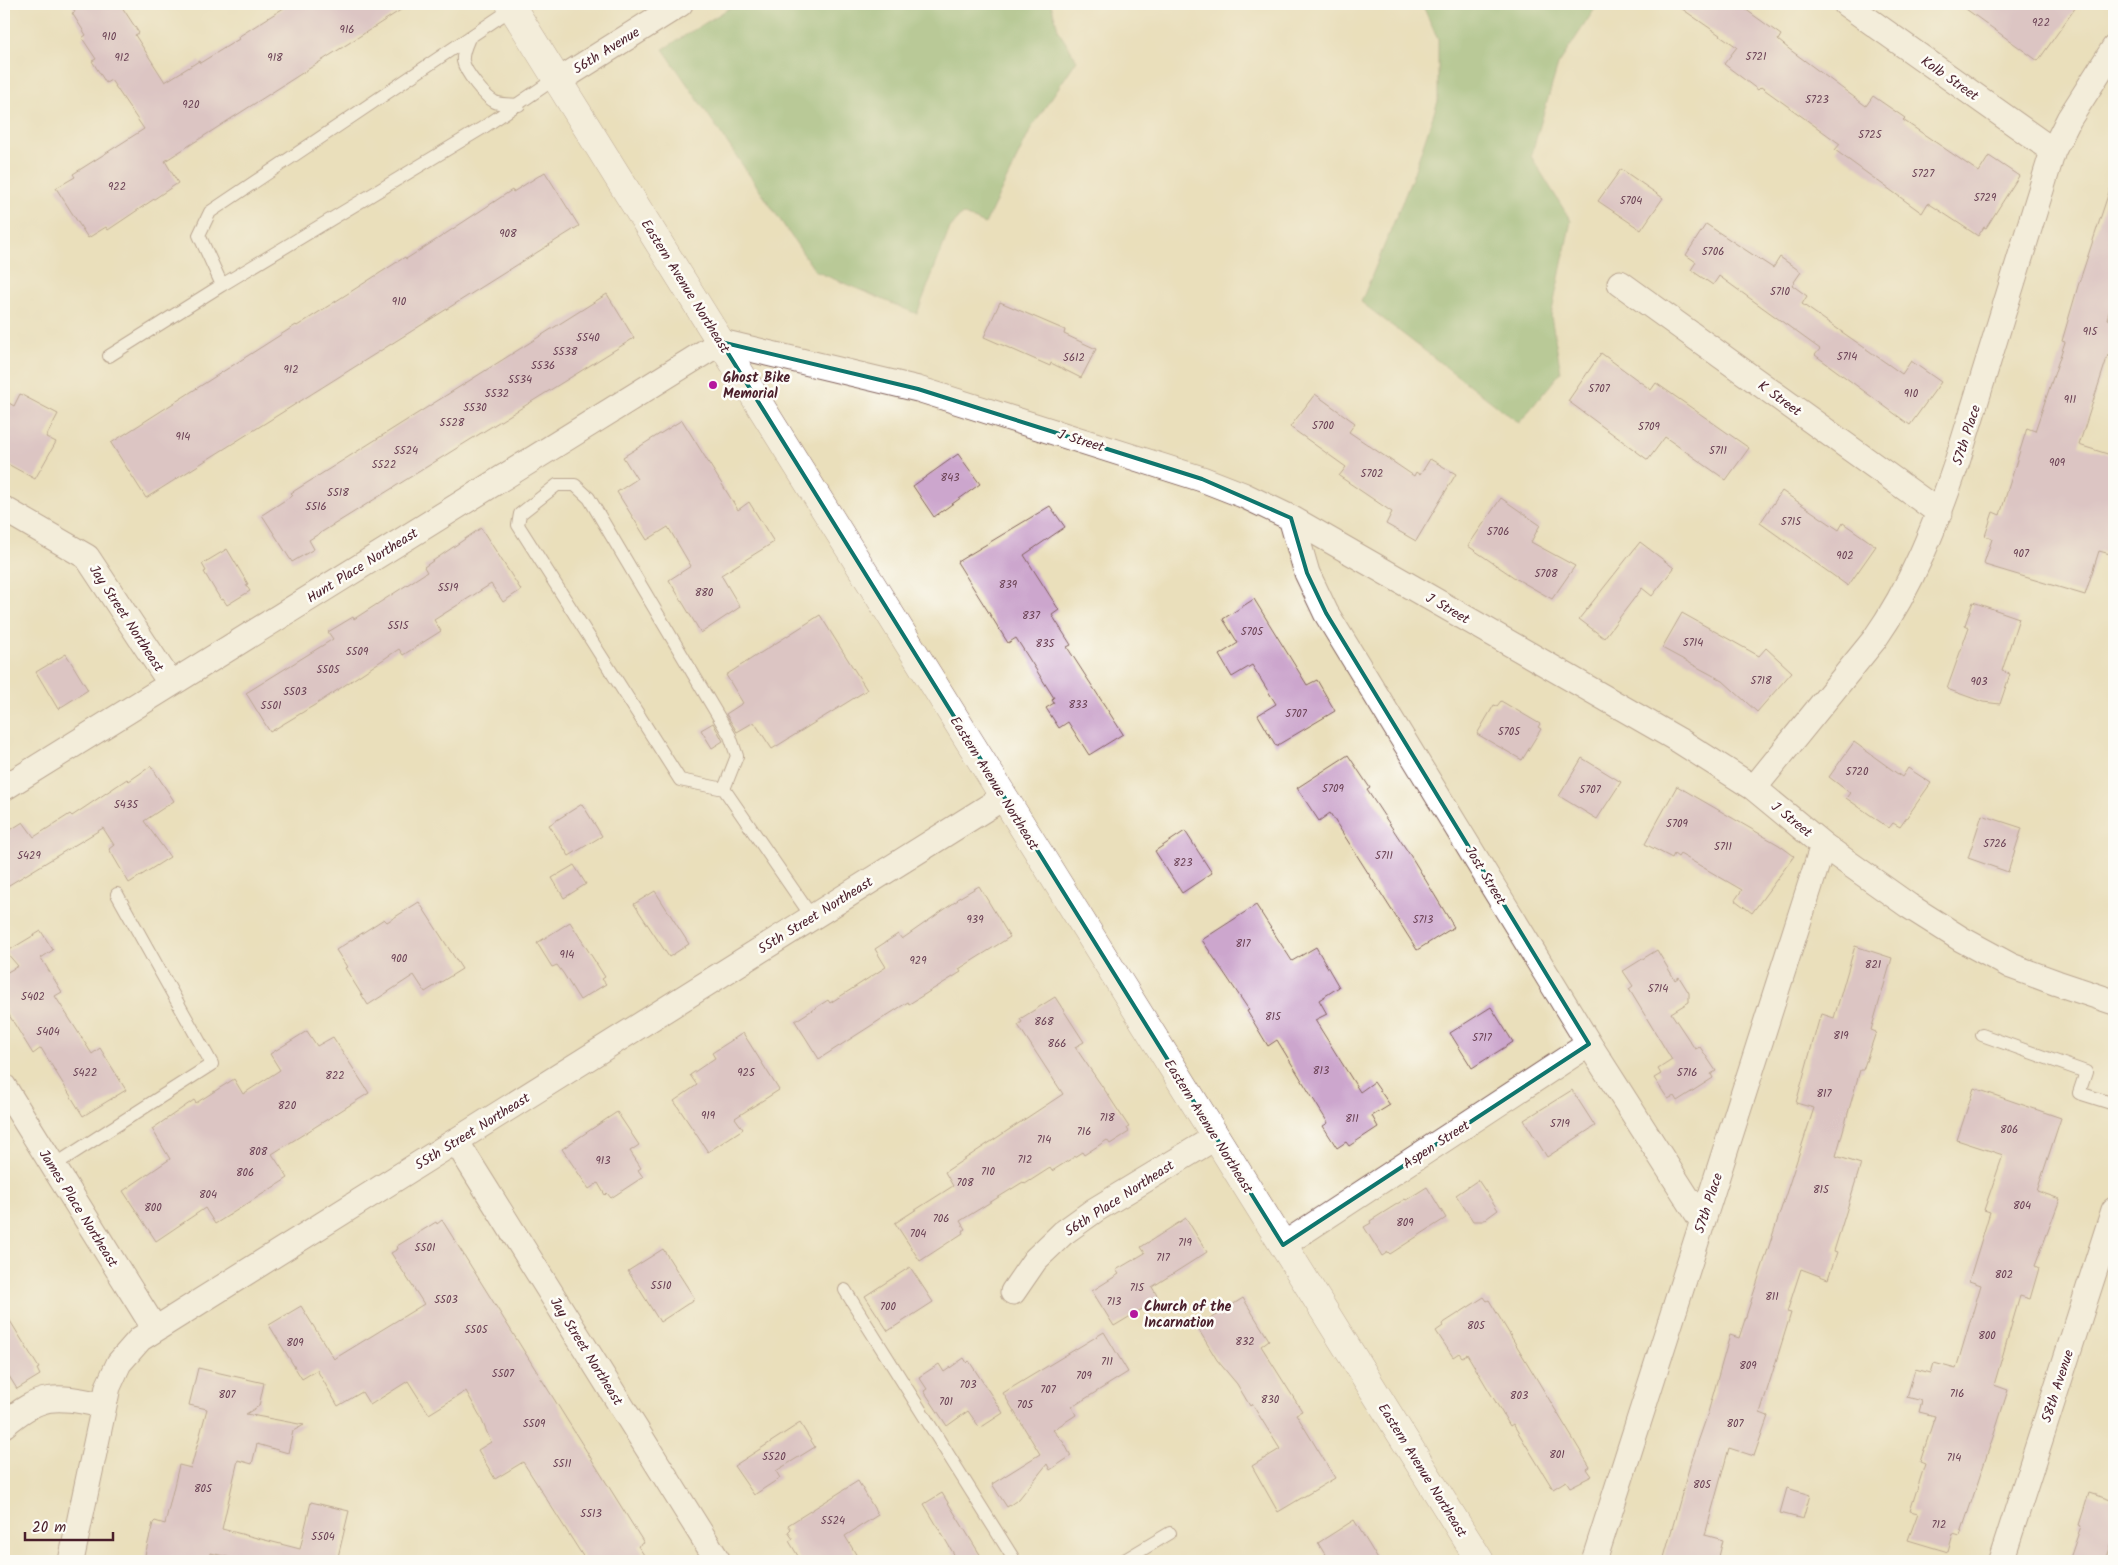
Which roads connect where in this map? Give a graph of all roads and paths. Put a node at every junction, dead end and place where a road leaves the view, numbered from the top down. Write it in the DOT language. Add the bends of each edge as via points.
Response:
graph roads {
  1 [pos="680,4"];
  2 [pos="1846,4"];
  3 [pos="512,6"];
  4 [pos="469,38"];
  5 [pos="2114,48"];
  6 [pos="557,79"];
  7 [pos="519,105"];
  8 [pos="2053,152"];
  9 [pos="1620,283"];
  10 [pos="222,285"];
  11 [pos="721,342"];
  12 [pos="109,356"];
  13 [pos="4,510"];
  14 [pos="1940,513"];
  15 [pos="1291,518"];
  16 [pos="171,684"];
  17 [pos="4,788"];
  18 [pos="1754,788"];
  19 [pos="724,789"];
  20 [pos="1004,797"];
  21 [pos="1823,845"];
  22 [pos="116,894"];
  23 [pos="812,917"];
  24 [pos="2114,1002"];
  25 [pos="1982,1035"];
  26 [pos="1589,1044"];
  27 [pos="4,1087"];
  28 [pos="2114,1104"];
  29 [pos="1216,1137"];
  30 [pos="456,1141"];
  31 [pos="53,1166"];
  32 [pos="2114,1210"];
  33 [pos="1702,1221"];
  34 [pos="1284,1245"];
  35 [pos="845,1290"];
  36 [pos="1013,1292"];
  37 [pos="155,1329"];
  38 [pos="103,1405"];
  39 [pos="4,1425"];
  40 [pos="1170,1533"];
  41 [pos="71,1561"];
  42 [pos="718,1561"];
  43 [pos="1015,1561"];
  44 [pos="1123,1561"];
  45 [pos="1480,1561"];
  46 [pos="1594,1561"];
  47 [pos="2001,1561"];
  1 -- 6 [label="street, 56th Avenue"];
  2 -- 8 [label="street, Kolb Street"];
  3 -- 4 [label="lane"];
  3 -- 6 [label="main road, Eastern Avenue Northeast"];
  4 -- 7 [label="lane" via="463,63 471,77 496,102"];
  4 -- 10 [label="lane" via="210,212 199,235"];
  5 -- 8 [label="street, 57th Place" via="2078,103"];
  6 -- 7 [label="lane"];
  6 -- 11 [label="main road, Eastern Avenue Northeast"];
  7 -- 10 [label="lane"];
  8 -- 14 [label="street, 57th Place"];
  9 -- 14 [label="street, K Street"];
  10 -- 12 [label="lane"];
  11 -- 15 [label="street, J Street" via="918,389 1202,479"];
  11 -- 16 [label="street, Hunt Place Northeast"];
  11 -- 20 [label="main road, Eastern Avenue Northeast"];
  13 -- 16 [label="street, Jay Street Northeast" via="88,557"];
  14 -- 18 [label="street, 57th Place" via="1888,620"];
  15 -- 18 [label="street, J Street" via="1672,736"];
  15 -- 26 [label="street, Jost Street" via="1307,573 1326,613"];
  16 -- 17 [label="street, Hunt Place Northeast"];
  18 -- 21 [label="street, J Street"];
  19 -- 19 [label="lane" via="737,756 730,736 589,498 575,485 557,485 520,514 518,525 680,780"];
  19 -- 23 [label="lane"];
  20 -- 23 [label="street, 55th Street Northeast"];
  20 -- 29 [label="main road, Eastern Avenue Northeast"];
  21 -- 24 [label="street, J Street" via="1909,906 2011,966"];
  21 -- 33 [label="street, 57th Place"];
  22 -- 31 [label="lane" via="212,1064"];
  23 -- 30 [label="street, 55th Street Northeast"];
  25 -- 28 [label="lane" via="2086,1072 2079,1093"];
  26 -- 33 [label="street, Jost Street"];
  26 -- 34 [label="street, Aspen Street"];
  27 -- 31 [label="street, James Place Northeast"];
  29 -- 34 [label="main road, Eastern Avenue Northeast"];
  29 -- 36 [label="street, 56th Place Northeast" via="1063,1233 1034,1260"];
  30 -- 37 [label="street, 55th Street Northeast"];
  30 -- 42 [label="street, Jay Street Northeast"];
  31 -- 37 [label="street, James Place Northeast"];
  32 -- 47 [label="street, 58th Avenue"];
  33 -- 46 [label="street, 57th Place"];
  34 -- 45 [label="main road, Eastern Avenue Northeast"];
  35 -- 43 [label="lane"];
  37 -- 38 [label="street, 55th Street Northeast" via="140,1339 119,1363"];
  38 -- 39 [label="street" via="48,1399 36,1402"];
  38 -- 41 [label="street, 55th Street Northeast"];
  40 -- 44 [label="lane"];
}
